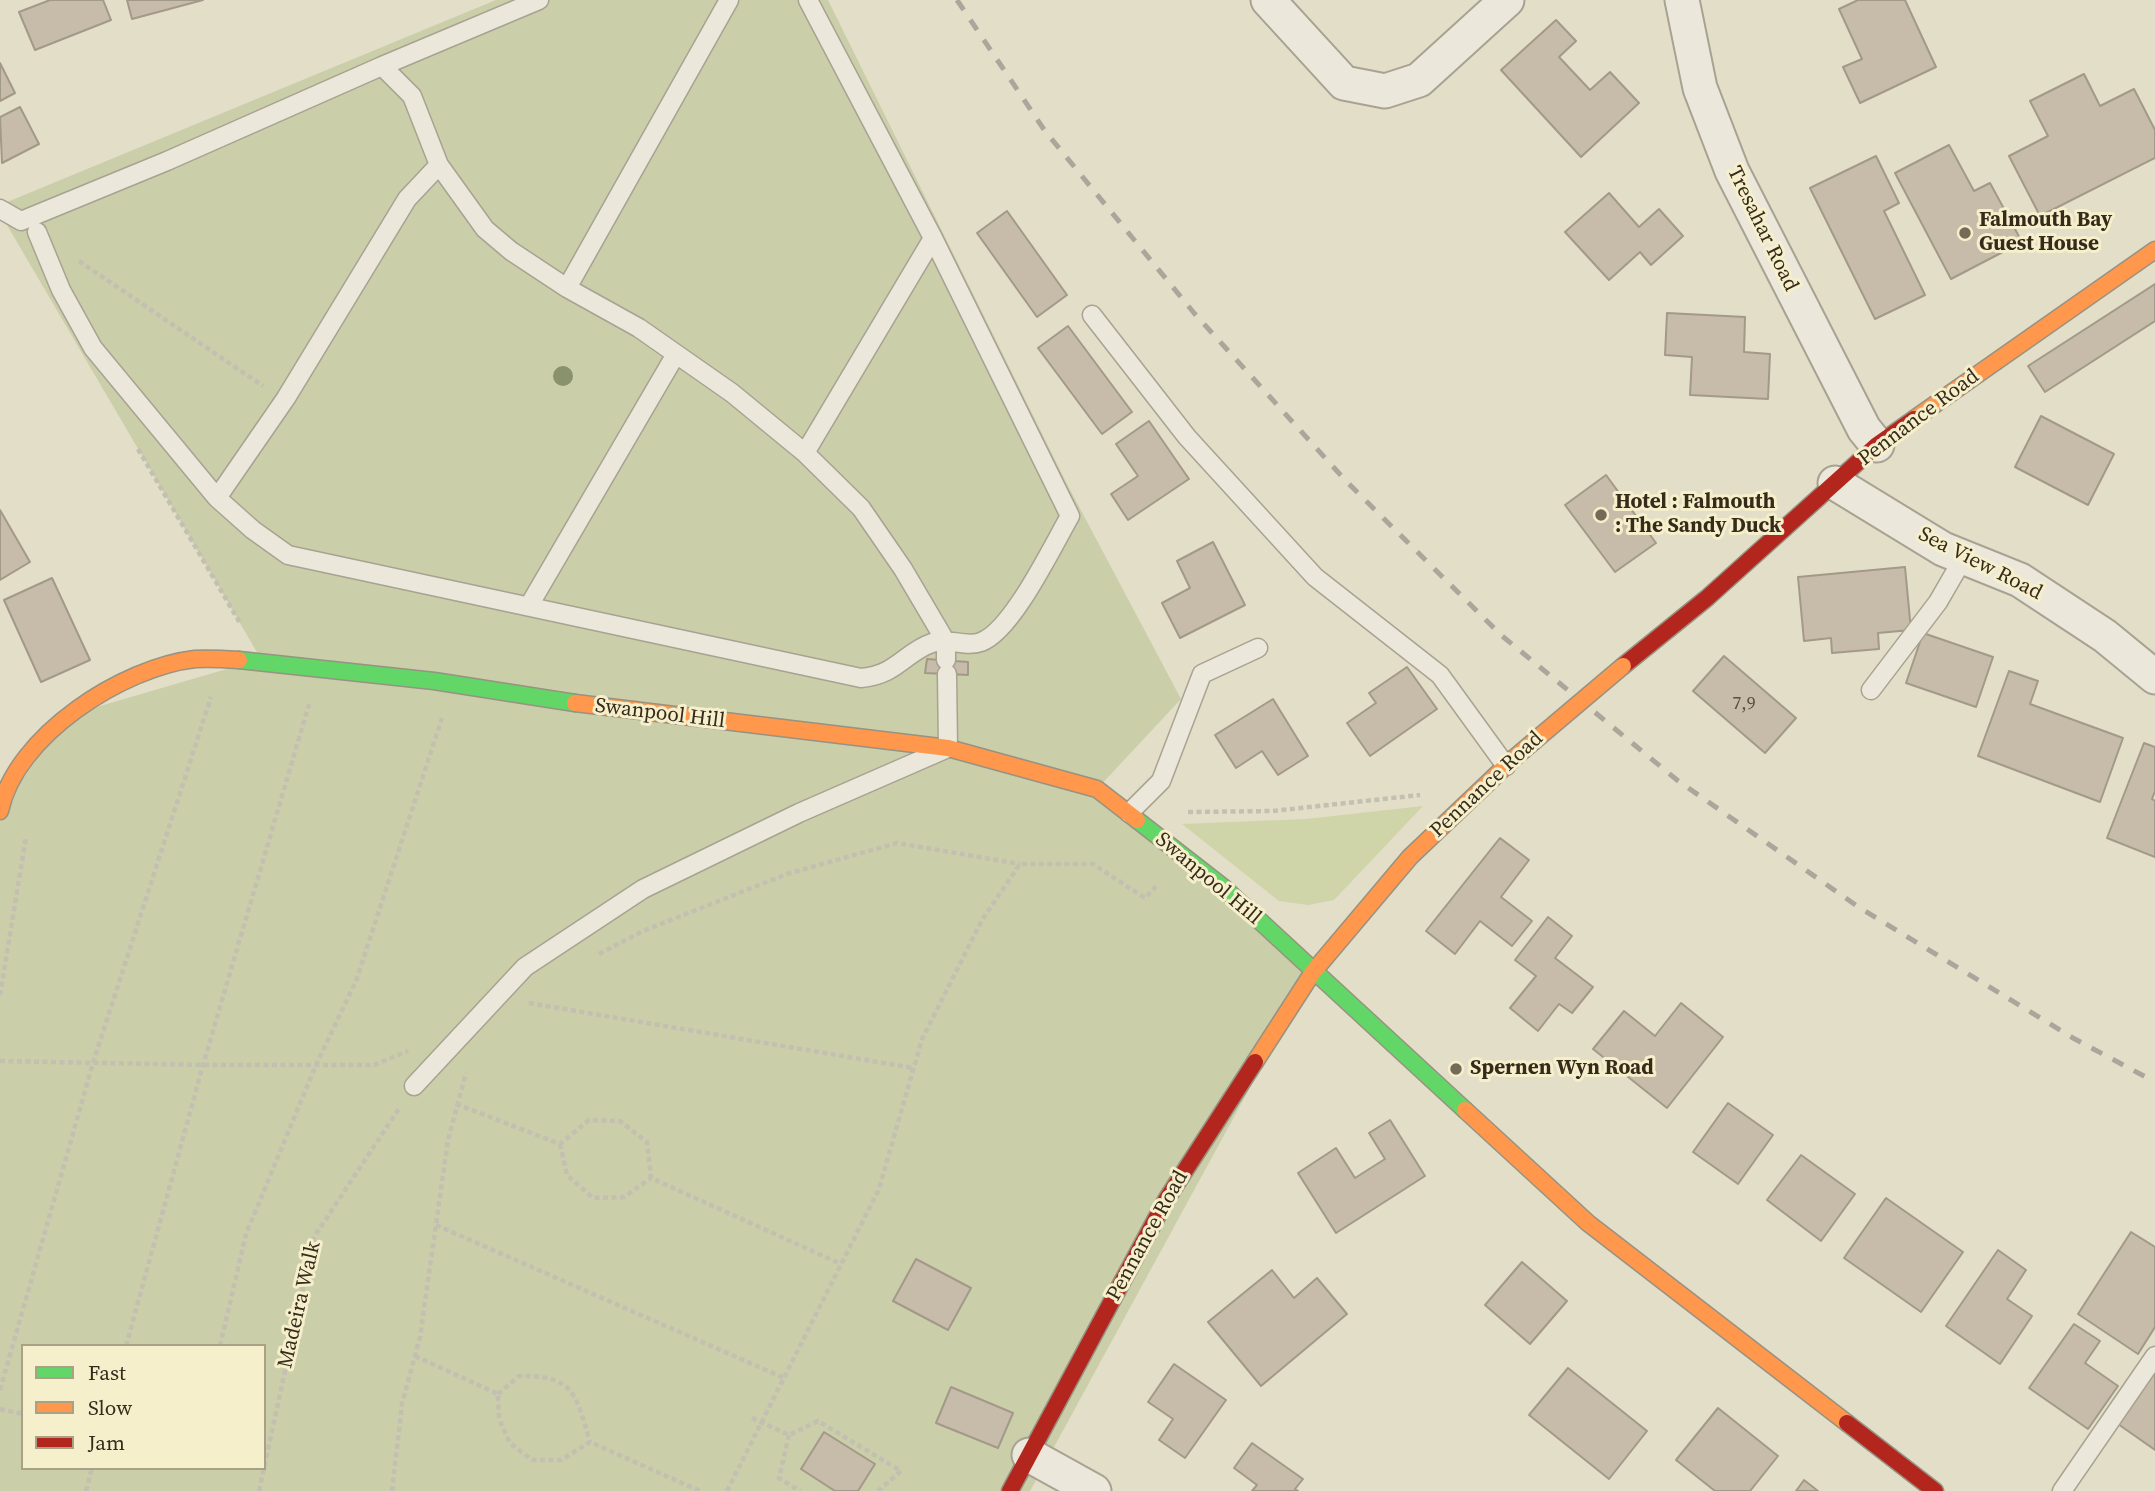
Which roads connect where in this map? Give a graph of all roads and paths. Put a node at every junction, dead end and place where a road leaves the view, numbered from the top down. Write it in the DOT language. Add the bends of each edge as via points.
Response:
graph roads {
  1 [pos="539,0"];
  2 [pos="729,0"];
  3 [pos="808,0"];
  4 [pos="1268,0"];
  5 [pos="1507,0"];
  6 [pos="1682,0"];
  7 [pos="382,66"];
  8 [pos="439,166"];
  9 [pos="0,209"];
  10 [pos="37,232"];
  11 [pos="933,238"];
  12 [pos="2155,250"];
  13 [pos="567,288"];
  14 [pos="1091,314"];
  15 [pos="676,355"];
  16 [pos="286,398"];
  17 [pos="1877,445"];
  18 [pos="805,453"];
  19 [pos="1835,483"];
  20 [pos="217,498"];
  21 [pos="1964,557"];
  22 [pos="530,604"];
  23 [pos="1258,648"];
  24 [pos="946,658"];
  25 [pos="2155,677"];
  26 [pos="214,686"];
  27 [pos="1871,690"];
  28 [pos="312,693"];
  29 [pos="444,711"];
  30 [pos="948,748"];
  31 [pos="1510,762"];
  32 [pos="1430,794"];
  33 [pos="0,811"];
  34 [pos="1129,813"];
  35 [pos="26,835"];
  36 [pos="1020,864"];
  37 [pos="1163,879"];
  38 [pos="597,955"];
  39 [pos="1313,972"];
  40 [pos="0,995"];
  41 [pos="533,995"];
  42 [pos="470,1026"];
  43 [pos="410,1050"];
  44 [pos="0,1061"];
  45 [pos="93,1063"];
  46 [pos="203,1065"];
  47 [pos="316,1065"];
  48 [pos="914,1068"];
  49 [pos="414,1086"];
  50 [pos="456,1104"];
  51 [pos="560,1144"];
  52 [pos="651,1178"];
  53 [pos="436,1225"];
  54 [pos="841,1264"];
  55 [pos="127,1344"];
  56 [pos="220,1344"];
  57 [pos="415,1356"];
  58 [pos="2155,1356"];
  59 [pos="784,1378"];
  60 [pos="0,1390"];
  61 [pos="498,1394"];
  62 [pos="0,1409"];
  63 [pos="21,1414"];
  64 [pos="752,1418"];
  65 [pos="762,1421"];
  66 [pos="789,1436"];
  67 [pos="590,1442"];
  68 [pos="1029,1455"];
  69 [pos="266,1459"];
  70 [pos="91,1470"];
  71 [pos="264,1470"];
  72 [pos="86,1491"];
  73 [pos="259,1491"];
  74 [pos="392,1491"];
  75 [pos="700,1491"];
  76 [pos="727,1491"];
  77 [pos="800,1491"];
  78 [pos="878,1491"];
  79 [pos="1010,1491"];
  80 [pos="1094,1491"];
  81 [pos="1935,1491"];
  82 [pos="2062,1491"];
  1 -- 7 [label="lane"];
  2 -- 13 [label="lane"];
  3 -- 11 [label="lane"];
  4 -- 5 [label="street" via="1344,83 1385,91 1419,80"];
  6 -- 17 [label="street, Tresahar Road" via="1700,88 1732,171 1858,418"];
  7 -- 8 [label="lane" via="412,96"];
  7 -- 9 [label="lane" via="21,220"];
  8 -- 13 [label="lane" via="485,229"];
  8 -- 16 [label="lane" via="407,199"];
  10 -- 16 [label="path"];
  10 -- 20 [label="lane" via="61,290 93,348"];
  11 -- 18 [label="lane"];
  11 -- 24 [label="lane" via="1070,516 996,635"];
  12 -- 17 [label="street, Pennance Road"];
  13 -- 15 [label="lane" via="639,328"];
  14 -- 31 [label="lane" via="1187,437 1315,577 1440,675"];
  15 -- 18 [label="lane" via="732,393"];
  15 -- 22 [label="lane"];
  16 -- 20 [label="lane"];
  17 -- 19 [label="street, Pennance Road"];
  18 -- 24 [label="lane" via="860,508 903,569"];
  19 -- 21 [label="street, Sea View Road" via="1943,549"];
  19 -- 31 [label="street, Pennance Road, bridge" via="1707,598"];
  20 -- 22 [label="lane" via="288,555"];
  21 -- 25 [label="street, Sea View Road" via="2020,580 2105,636"];
  21 -- 27 [label="lane" via="1938,601"];
  22 -- 24 [label="lane" via="861,678 885,674 932,643"];
  23 -- 34 [label="lane" via="1202,674 1161,781"];
  24 -- 30 [label="lane"];
  26 -- 45 [label="path"];
  28 -- 46 [label="path"];
  29 -- 47 [label="path" via="356,981"];
  30 -- 33 [label="street, Swanpool Hill" via="628,711 261,660 194,659 120,681 66,716 28,754 3,796"];
  30 -- 34 [label="street, Swanpool Hill" via="1097,789"];
  30 -- 42 [label="lane" via="799,813 643,889 525,967"];
  31 -- 39 [label="street, Pennance Road" via="1410,857"];
  32 -- 34 [label="path" via="1273,811"];
  34 -- 39 [label="street, Swanpool Hill" via="1223,887"];
  35 -- 40 [label="path"];
  36 -- 37 [label="path" via="1093,864 1144,898"];
  36 -- 38 [label="path" via="897,843 787,874 643,931"];
  36 -- 48 [label="path" via="982,920 922,1039"];
  39 -- 68 [label="street, Pennance Road" via="1166,1200"];
  39 -- 81 [label="street" via="1588,1223"];
  41 -- 48 [label="path" via="524,1002"];
  42 -- 49 [label="lane"];
  42 -- 50 [label="path" via="479,1044"];
  43 -- 47 [label="path" via="374,1065"];
  44 -- 45 [label="path"];
  45 -- 46 [label="path"];
  45 -- 60 [label="path"];
  46 -- 47 [label="path"];
  46 -- 55 [label="path"];
  47 -- 56 [label="path" via="246,1234"];
  48 -- 54 [label="path" via="879,1189"];
  49 -- 69 [label="path, Madeira Walk" via="314,1237"];
  50 -- 51 [label="path"];
  50 -- 53 [label="path"];
  51 -- 52 [label="path" via="567,1175 593,1198 624,1197"];
  51 -- 52 [label="path" via="589,1120 620,1121 647,1142"];
  52 -- 54 [label="path"];
  53 -- 57 [label="path"];
  53 -- 59 [label="path"];
  54 -- 59 [label="path"];
  57 -- 61 [label="path"];
  57 -- 74 [label="path" via="402,1404"];
  58 -- 82 [label="lane"];
  59 -- 65 [label="path"];
  61 -- 67 [label="path" via="519,1376 546,1376 572,1391"];
  61 -- 67 [label="path" via="499,1419 510,1443 532,1460 561,1460"];
  62 -- 63 [label="path"];
  64 -- 65 [label="path"];
  65 -- 66 [label="path"];
  65 -- 76 [label="path"];
  66 -- 77 [label="path" via="779,1478"];
  66 -- 78 [label="path" via="818,1421 901,1471"];
  67 -- 75 [label="path"];
  68 -- 79 [label="street, Pennance Road"];
  68 -- 80 [label="street"];
  70 -- 72 [label="path"];
  71 -- 73 [label="path, Madeira Walk"];
}
